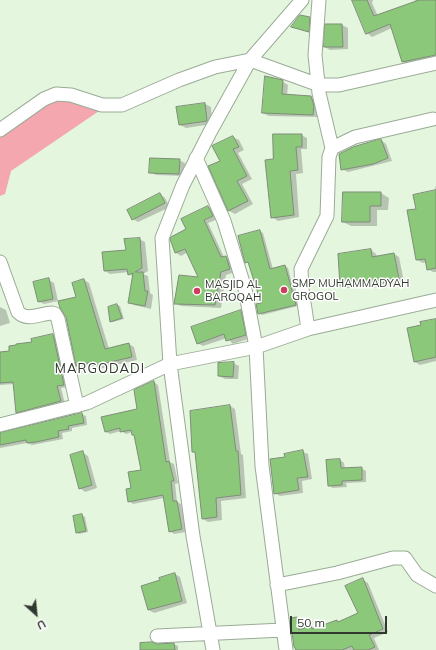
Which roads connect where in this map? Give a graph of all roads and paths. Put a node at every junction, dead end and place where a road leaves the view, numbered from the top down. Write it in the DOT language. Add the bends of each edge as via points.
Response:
graph roads {
  1 [pos="302,0"];
  2 [pos="319,0"];
  3 [pos="250,60"];
  4 [pos="436,63"];
  5 [pos="319,85"];
  6 [pos="433,119"];
  7 [pos="0,130"];
  8 [pos="332,148"];
  9 [pos="196,158"];
  10 [pos="0,262"];
  11 [pos="436,300"];
  12 [pos="308,329"];
  13 [pos="256,348"];
  14 [pos="170,364"];
  15 [pos="82,405"];
  16 [pos="0,425"];
  17 [pos="277,585"];
  18 [pos="436,586"];
  19 [pos="283,630"];
  20 [pos="211,634"];
  21 [pos="157,636"];
  22 [pos="213,650"];
  23 [pos="286,650"];
  1 -- 3 [label="street"];
  2 -- 5 [label="street" via="315,55"];
  3 -- 5 [label="street"];
  3 -- 7 [label="street" via="215,67 173,82 122,105 102,105 71,95 56,94 44,99"];
  3 -- 9 [label="street"];
  4 -- 5 [label="street" via="340,85"];
  5 -- 8 [label="street"];
  6 -- 8 [label="street" via="355,137"];
  8 -- 12 [label="street" via="329,157 327,216 301,270"];
  9 -- 13 [label="street" via="224,221 245,289"];
  9 -- 14 [label="street" via="162,238"];
  10 -- 15 [label="street" via="21,316 25,318 52,313 58,319"];
  11 -- 12 [label="street"];
  12 -- 13 [label="street"];
  13 -- 14 [label="street"];
  13 -- 17 [label="street" via="262,466"];
  14 -- 15 [label="street"];
  14 -- 20 [label="street" via="193,536"];
  15 -- 16 [label="street"];
  17 -- 18 [label="street" via="393,558 405,558 417,575"];
  17 -- 19 [label="street"];
  19 -- 20 [label="street"];
  19 -- 23 [label="street"];
  20 -- 21 [label="street"];
  20 -- 22 [label="street"];
}
